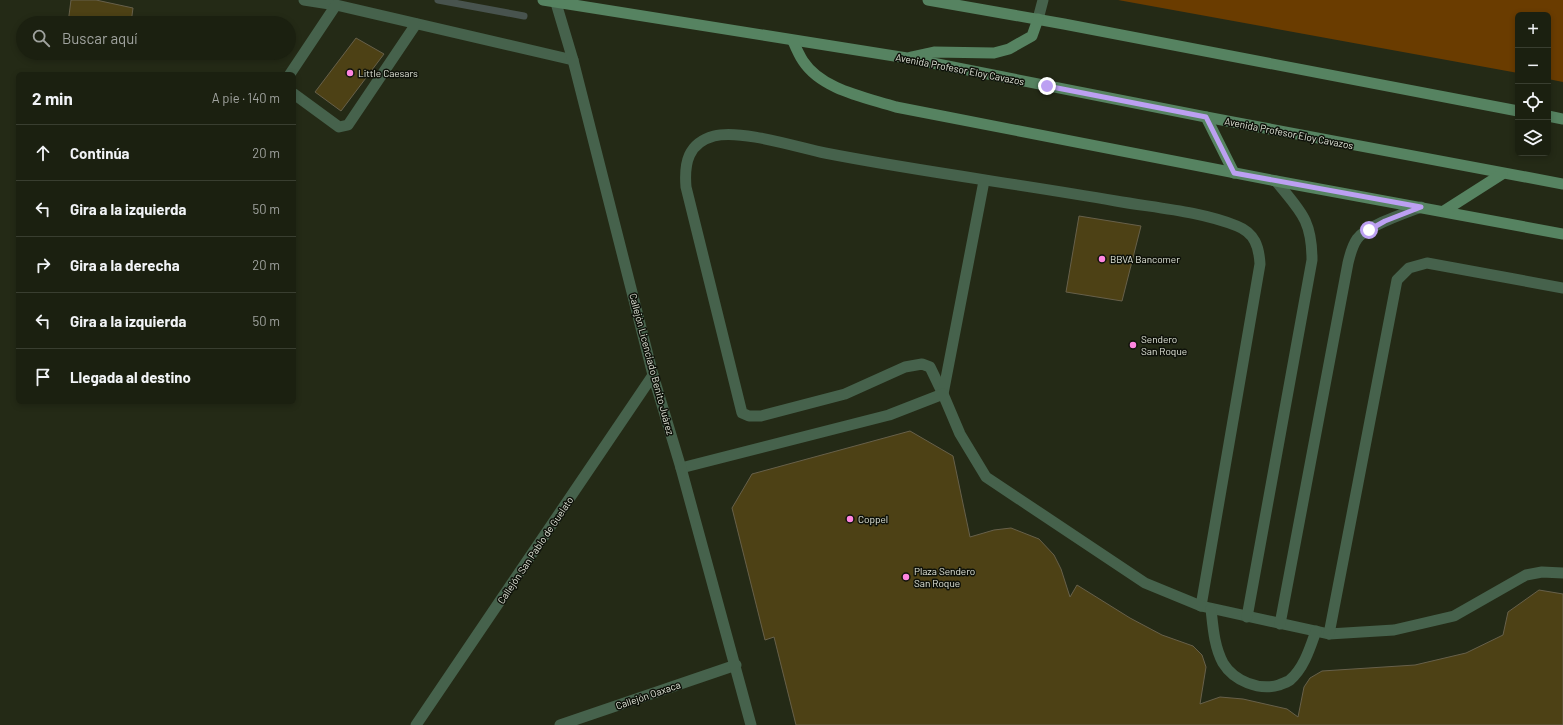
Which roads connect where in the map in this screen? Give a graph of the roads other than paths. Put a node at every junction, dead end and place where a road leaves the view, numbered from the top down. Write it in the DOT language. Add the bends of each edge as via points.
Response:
graph roads {
  1 [pos="304,0"];
  2 [pos="543,0"];
  3 [pos="928,0"];
  4 [pos="1043,0"];
  5 [pos="556,3"];
  6 [pos="336,5"];
  7 [pos="1038,19"];
  8 [pos="416,24"];
  9 [pos="793,41"];
  10 [pos="907,58"];
  11 [pos="574,60"];
  12 [pos="291,72"];
  13 [pos="296,95"];
  14 [pos="1515,110"];
  15 [pos="1206,117"];
  16 [pos="1551,117"];
  17 [pos="1563,119"];
  18 [pos="1234,173"];
  19 [pos="1502,174"];
  20 [pos="984,181"];
  21 [pos="1276,181"];
  22 [pos="1563,184"];
  23 [pos="1421,207"];
  24 [pos="1444,211"];
  25 [pos="1563,234"];
  26 [pos="1563,288"];
  27 [pos="653,375"];
  28 [pos="943,394"];
  29 [pos="681,468"];
  30 [pos="1563,574"];
  31 [pos="1206,608"];
  32 [pos="1247,617"];
  33 [pos="1280,624"];
  34 [pos="1316,631"];
  35 [pos="1328,634"];
  36 [pos="736,665"];
  37 [pos="416,725"];
  38 [pos="560,725"];
  39 [pos="751,725"];
  1 -- 6 [label="street"];
  2 -- 5 [label="main road, Avenida Profesor Eloy Cavazos"];
  3 -- 7 [label="main road"];
  4 -- 7 [label="street"];
  5 -- 9 [label="main road, Avenida Profesor Eloy Cavazos"];
  5 -- 11 [label="street, Callejón Licenciado Benito Juárez"];
  6 -- 8 [label="street"];
  6 -- 12 [label="street"];
  7 -- 10 [label="main road" via="1032,36 1009,49 994,53 934,52"];
  7 -- 14 [label="main road"];
  8 -- 11 [label="street"];
  8 -- 13 [label="street" via="348,125 339,127"];
  9 -- 10 [label="main road, Avenida Profesor Eloy Cavazos"];
  9 -- 18 [label="main road" via="802,61 813,73 843,90 896,107"];
  10 -- 15 [label="main road, Avenida Profesor Eloy Cavazos"];
  11 -- 27 [label="street, Callejón Licenciado Benito Juárez"];
  15 -- 18 [label="main road"];
  15 -- 19 [label="main road, Avenida Profesor Eloy Cavazos"];
  16 -- 17 [label="main road"];
  18 -- 21 [label="main road"];
  19 -- 22 [label="main road, Avenida Profesor Eloy Cavazos"];
  19 -- 24 [label="main road"];
  20 -- 28 [label="street"];
  20 -- 28 [label="street" via="871,162 738,134 714,136 701,141 692,149 685,171 686,187 742,413 761,416 845,394 891,373 922,364 930,367"];
  20 -- 31 [label="street" via="1042,187 1209,217 1239,226 1253,237 1259,248 1260,264"];
  21 -- 23 [label="main road"];
  21 -- 32 [label="street" via="1305,216 1312,244 1312,260"];
  23 -- 24 [label="main road"];
  23 -- 33 [label="street" via="1369,230 1358,238 1352,247"];
  24 -- 25 [label="main road"];
  26 -- 35 [label="street" via="1427,263 1409,268 1397,280"];
  27 -- 29 [label="street, Callejón Licenciado Benito Juárez"];
  27 -- 37 [label="street, Callejón San Pablo de Guelato"];
  28 -- 29 [label="street" via="889,415"];
  28 -- 31 [label="street" via="960,434 986,477 1145,583"];
  29 -- 36 [label="street, Callejón Licenciado Benito Juárez"];
  30 -- 35 [label="street" via="1542,572 1526,575 1454,616 1394,630"];
  31 -- 32 [label="street"];
  31 -- 34 [label="street" via="1224,664 1236,677 1250,684 1271,687 1290,681 1302,665"];
  32 -- 33 [label="street"];
  33 -- 34 [label="street"];
  34 -- 35 [label="street"];
  36 -- 38 [label="street, Callejón Oaxaca"];
  36 -- 39 [label="street, Callejón Licenciado Benito Juárez"];
}
